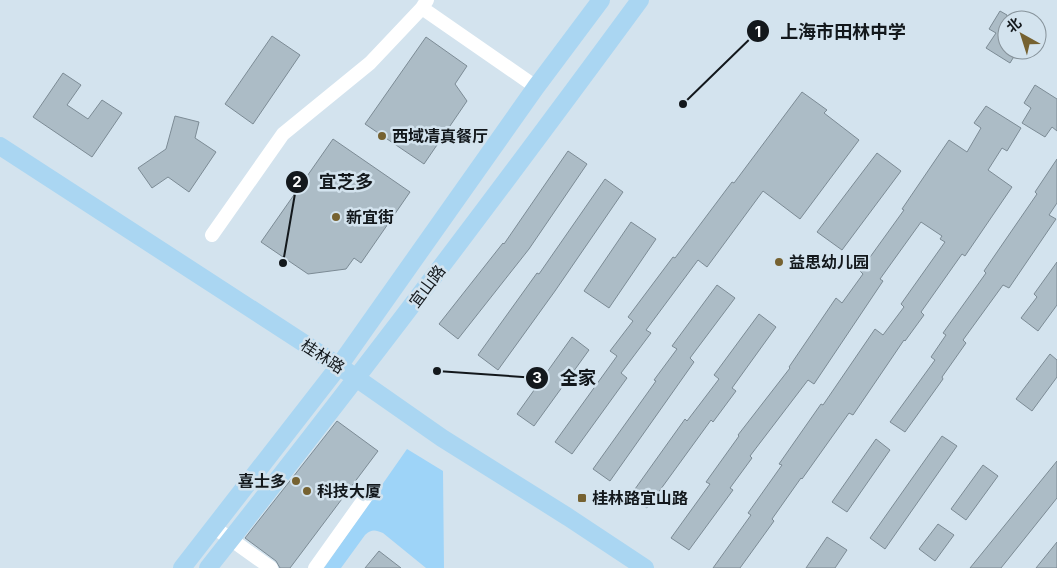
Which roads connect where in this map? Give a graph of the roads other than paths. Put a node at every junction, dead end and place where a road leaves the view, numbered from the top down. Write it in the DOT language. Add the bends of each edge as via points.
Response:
graph roads {
  1 [pos="601,0"];
  2 [pos="640,0"];
  3 [pos="424,4"];
  4 [pos="536,87"];
  5 [pos="0,146"];
  6 [pos="212,235"];
  7 [pos="340,366"];
  8 [pos="357,378"];
  9 [pos="370,491"];
  10 [pos="214,528"];
  11 [pos="231,539"];
  12 [pos="182,568"];
  13 [pos="208,568"];
  14 [pos="270,568"];
  15 [pos="315,568"];
  16 [pos="645,568"];
  1 -- 4 [label="main road, 宜山路"];
  2 -- 8 [label="main road, 宜山路"];
  3 -- 4 [label="lane"];
  3 -- 6 [label="lane" via="370,63 283,134"];
  4 -- 7 [label="main road, 宜山路"];
  5 -- 7 [label="main road, 桂林路"];
  7 -- 8 [label="main road, 桂林路"];
  7 -- 10 [label="main road, 宜山路"];
  8 -- 11 [label="main road, 宜山路"];
  8 -- 16 [label="main road, 桂林路" via="442,438"];
  9 -- 15 [label="lane"];
  10 -- 11 [label="lane"];
  10 -- 12 [label="main road, 宜山路"];
  11 -- 13 [label="main road, 宜山路"];
  11 -- 14 [label="lane"];
}
